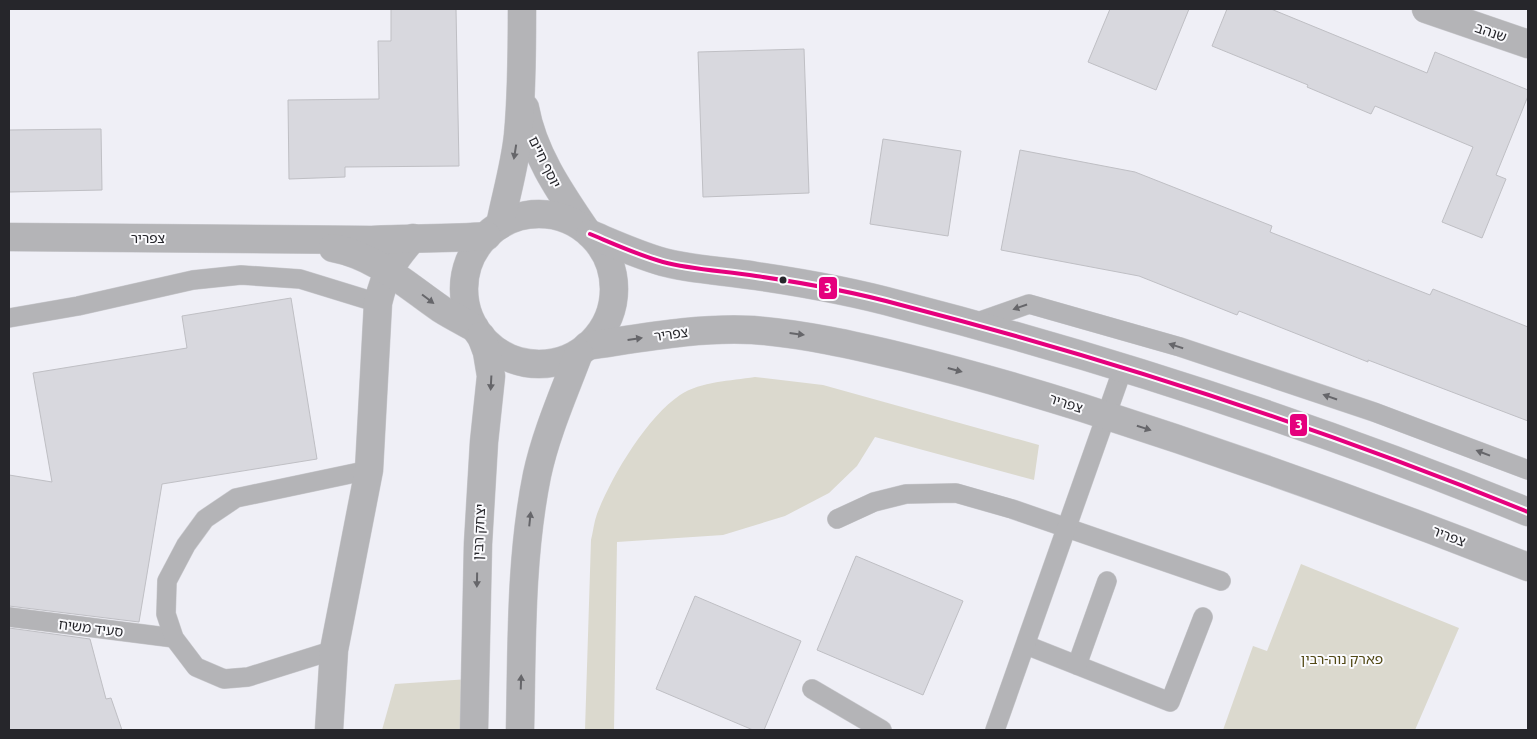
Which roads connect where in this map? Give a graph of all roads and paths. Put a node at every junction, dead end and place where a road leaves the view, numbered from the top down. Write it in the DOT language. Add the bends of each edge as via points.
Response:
graph roads {
  1 [pos="522,9"];
  2 [pos="1426,9"];
  3 [pos="1528,44"];
  4 [pos="522,86"];
  5 [pos="493,231"];
  6 [pos="588,232"];
  7 [pos="9,237"];
  8 [pos="412,238"];
  9 [pos="287,240"];
  10 [pos="389,270"];
  11 [pos="378,303"];
  12 [pos="9,318"];
  13 [pos="972,324"];
  14 [pos="478,332"];
  15 [pos="583,350"];
  16 [pos="1123,368"];
  17 [pos="1106,416"];
  18 [pos="369,470"];
  19 [pos="1528,470"];
  20 [pos="1528,512"];
  21 [pos="837,519"];
  22 [pos="1067,528"];
  23 [pos="1528,566"];
  24 [pos="1108,581"];
  25 [pos="1221,581"];
  26 [pos="9,617"];
  27 [pos="1203,617"];
  28 [pos="174,638"];
  29 [pos="1026,645"];
  30 [pos="334,650"];
  31 [pos="1077,665"];
  32 [pos="812,689"];
  33 [pos="328,730"];
  34 [pos="474,730"];
  35 [pos="520,730"];
  36 [pos="882,730"];
  37 [pos="995,730"];
  1 -- 4 [label="street, יוסף חיים"];
  2 -- 3 [label="street, שנהב"];
  4 -- 5 [label="street, יוסף חיים, one-way" via="515,157"];
  4 -- 6 [label="street, יוסף חיים" via="529,127 542,159 558,190"];
  5 -- 6 [label="street" via="507,221 539,214 571,221"];
  5 -- 8 [label="street, צפריר" via="449,239"];
  5 -- 14 [label="street" via="470,258 465,276 467,312"];
  6 -- 13 [label="street" via="637,254 665,262 892,302"];
  6 -- 15 [label="street" via="606,256 612,271 614,292 604,328"];
  7 -- 9 [label="street, צפריר"];
  8 -- 9 [label="street, צפריר"];
  8 -- 10 [label="street"];
  9 -- 10 [label="street, צפריר" via="339,249"];
  10 -- 11 [label="street"];
  10 -- 14 [label="street, צפריר, one-way" via="442,310"];
  11 -- 12 [label="lane" via="300,279 241,276 193,280"];
  11 -- 18 [label="street"];
  13 -- 16 [label="street"];
  19 -- 13 [label="lane, one-way" via="1374,412 1180,347 1029,304"];
  14 -- 15 [label="street" via="498,352 522,362 547,364"];
  14 -- 34 [label="street, יצחק רבין, one-way" via="487,352 491,376 478,544"];
  15 -- 17 [label="street, צפריר, one-way" via="677,332 716,329 801,334 957,370"];
  35 -- 15 [label="street, one-way" via="524,591 531,512 550,432"];
  16 -- 17 [label="lane"];
  16 -- 20 [label="street" via="1371,451"];
  17 -- 22 [label="lane"];
  17 -- 23 [label="street, צפריר, one-way" via="1314,486"];
  18 -- 28 [label="lane" via="236,498 205,519 186,545 167,581 166,614"];
  18 -- 30 [label="street"];
  21 -- 22 [label="lane" via="874,502 906,494 956,493"];
  22 -- 25 [label="lane"];
  22 -- 29 [label="lane"];
  24 -- 31 [label="lane"];
  26 -- 28 [label="lane, סעיד משיח"];
  27 -- 31 [label="lane" via="1170,702"];
  28 -- 30 [label="lane" via="196,667 224,679 248,677"];
  29 -- 31 [label="lane"];
  29 -- 37 [label="lane"];
  30 -- 33 [label="street"];
  32 -- 36 [label="lane"];
}
